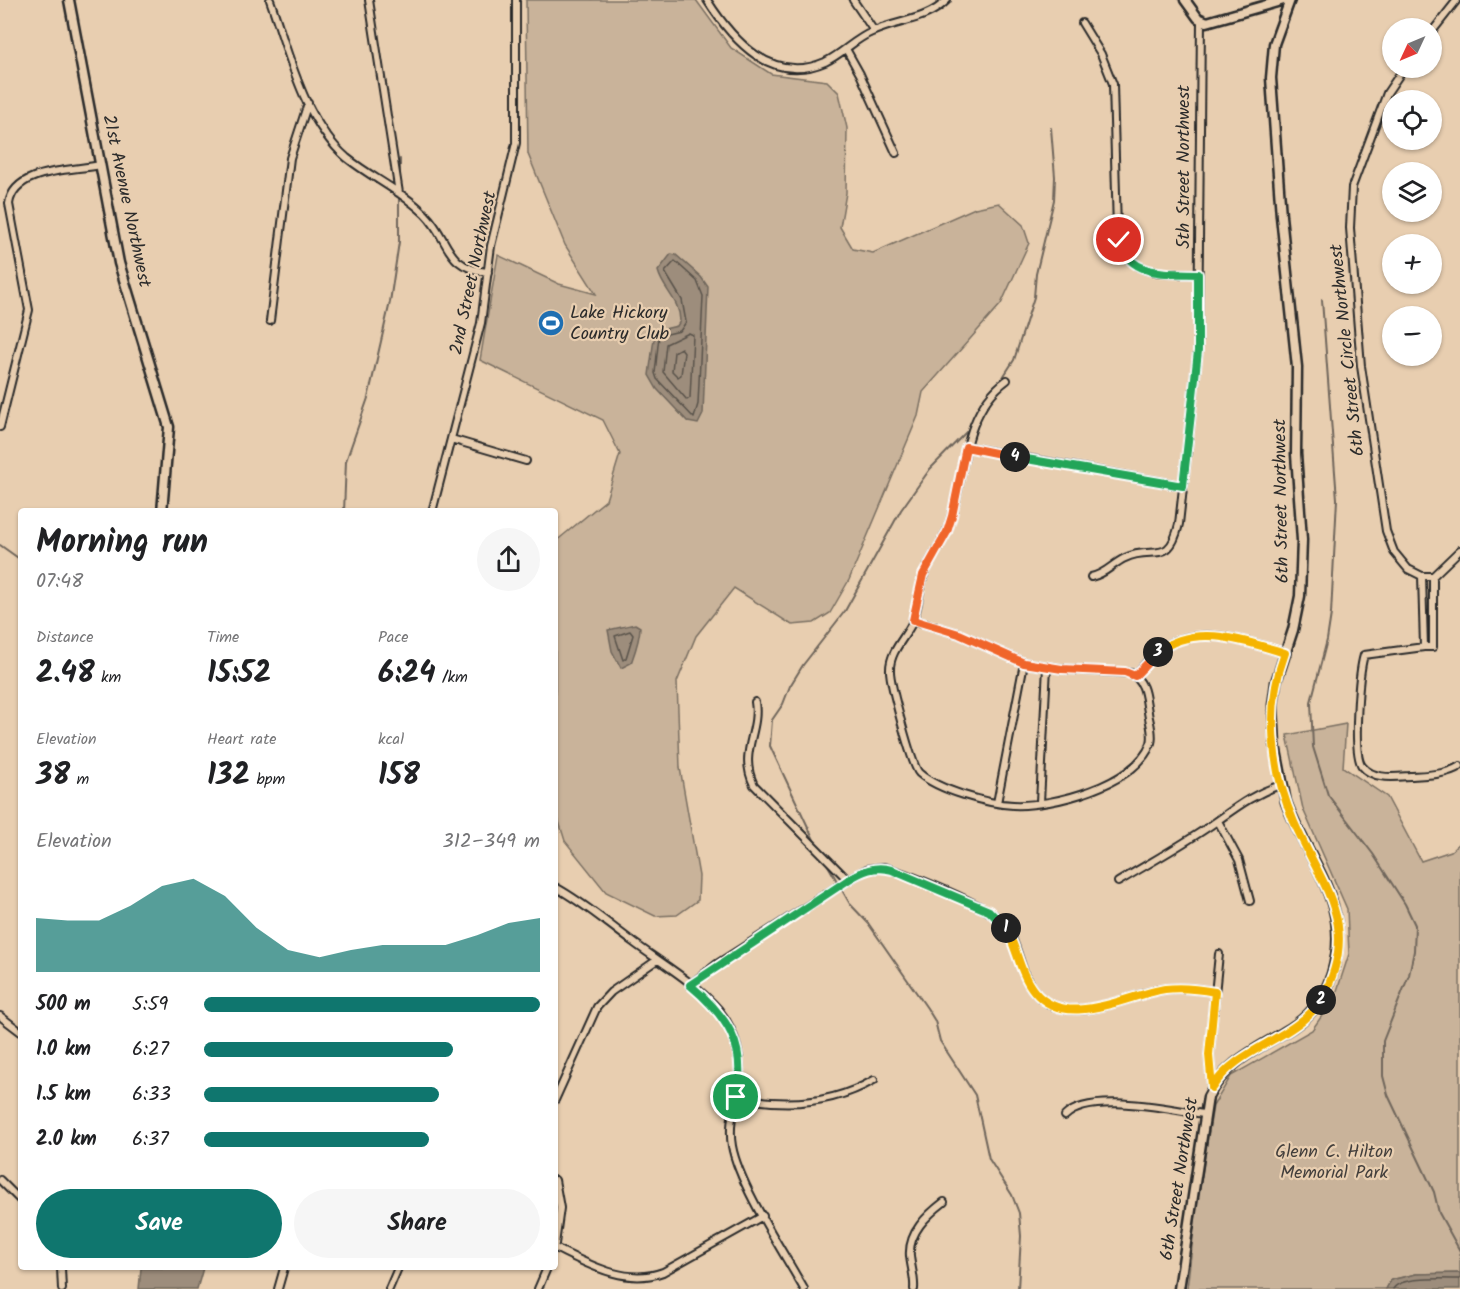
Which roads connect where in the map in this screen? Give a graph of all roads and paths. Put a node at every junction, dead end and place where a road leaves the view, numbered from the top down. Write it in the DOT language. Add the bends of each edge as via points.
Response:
graph roads {
  1 [pos="69,0"];
  2 [pos="270,0"];
  3 [pos="369,0"];
  4 [pos="516,0"];
  5 [pos="707,0"];
  6 [pos="853,0"];
  7 [pos="947,0"];
  8 [pos="1185,0"];
  9 [pos="1284,0"];
  10 [pos="1290,0"];
  11 [pos="1457,0"];
  12 [pos="1442,19"];
  13 [pos="1201,20"];
  14 [pos="1082,23"];
  15 [pos="874,31"];
  16 [pos="846,49"];
  17 [pos="1397,78"];
  18 [pos="308,103"];
  19 [pos="896,153"];
  20 [pos="100,165"];
  21 [pos="399,193"];
  22 [pos="488,272"];
  23 [pos="1198,274"];
  24 [pos="270,321"];
  25 [pos="1007,380"];
  26 [pos="0,427"];
  27 [pos="451,439"];
  28 [pos="966,447"];
  29 [pos="526,461"];
  30 [pos="1183,486"];
  31 [pos="162,508"];
  32 [pos="433,508"];
  33 [pos="1460,550"];
  34 [pos="1422,576"];
  35 [pos="1433,576"];
  36 [pos="1091,577"];
  37 [pos="913,620"];
  38 [pos="1424,647"];
  39 [pos="1285,653"];
  40 [pos="1024,663"];
  41 [pos="1047,667"];
  42 [pos="1135,676"];
  43 [pos="755,702"];
  44 [pos="1460,766"];
  45 [pos="1281,785"];
  46 [pos="997,802"];
  47 [pos="1040,802"];
  48 [pos="1218,820"];
  49 [pos="848,880"];
  50 [pos="1118,882"];
  51 [pos="558,888"];
  52 [pos="1250,901"];
  53 [pos="1219,954"];
  54 [pos="657,960"];
  55 [pos="690,985"];
  56 [pos="1215,992"];
  57 [pos="0,1016"];
  58 [pos="18,1030"];
  59 [pos="874,1080"];
  60 [pos="1212,1088"];
  61 [pos="558,1093"];
  62 [pos="736,1097"];
  63 [pos="1204,1114"];
  64 [pos="1065,1116"];
  65 [pos="0,1180"];
  66 [pos="558,1197"];
  67 [pos="18,1198"];
  68 [pos="944,1202"];
  69 [pos="764,1216"];
  70 [pos="558,1223"];
  71 [pos="558,1247"];
  72 [pos="61,1270"];
  73 [pos="283,1270"];
  74 [pos="397,1270"];
  75 [pos="546,1270"];
  76 [pos="62,1289"];
  77 [pos="278,1289"];
  78 [pos="388,1289"];
  79 [pos="538,1289"];
  80 [pos="804,1289"];
  81 [pos="914,1289"];
  82 [pos="1179,1289"];
  1 -- 20 [label="street, 21st Avenue Northwest"];
  2 -- 18 [label="street"];
  3 -- 21 [label="street"];
  4 -- 22 [label="street, 2nd Street Northwest" via="516,143"];
  5 -- 16 [label="street" via="746,50 782,68 814,65"];
  6 -- 15 [label="street"];
  7 -- 15 [label="street" via="932,12"];
  8 -- 13 [label="street"];
  9 -- 13 [label="street" via="1214,21"];
  10 -- 39 [label="street, 6th Street Northwest" via="1275,44 1271,78 1297,367 1296,454 1302,522 1300,596"];
  11 -- 12 [label="street"];
  13 -- 23 [label="street, 5th Street Northwest"];
  14 -- 23 [label="street" via="1113,84 1117,230 1124,253 1141,269"];
  15 -- 16 [label="street"];
  16 -- 19 [label="street"];
  17 -- 34 [label="street, 6th Street Circle Northwest" via="1387,93 1352,187 1350,228 1361,366 1386,531 1402,563"];
  18 -- 21 [label="street" via="334,146"];
  18 -- 24 [label="street" via="290,158"];
  20 -- 26 [label="street" via="23,181 11,192 9,204 28,310"];
  20 -- 31 [label="street, 21st Avenue Northwest" via="123,279 169,427"];
  21 -- 22 [label="street" via="430,219 458,262"];
  22 -- 27 [label="street, 2nd Street Northwest" via="481,323"];
  23 -- 30 [label="street, 5th Street Northwest" via="1198,351"];
  25 -- 28 [label="street" via="992,394"];
  27 -- 29 [label="street"];
  27 -- 32 [label="street, 2nd Street Northwest"];
  28 -- 30 [label="street"];
  28 -- 37 [label="street" via="952,516 923,575"];
  30 -- 36 [label="street, 5th Street Northwest" via="1178,531 1167,550 1125,557"];
  33 -- 35 [label="street"];
  34 -- 35 [label="street"];
  34 -- 38 [label="street"];
  35 -- 38 [label="street" via="1434,644"];
  37 -- 40 [label="street" via="959,634"];
  37 -- 46 [label="street" via="890,668 914,766 925,777 961,794"];
  38 -- 44 [label="street" via="1364,655 1356,753 1362,766 1375,775 1430,775"];
  39 -- 42 [label="street" via="1236,639 1184,637 1164,647"];
  39 -- 45 [label="street, 6th Street Northwest" via="1273,705"];
  40 -- 41 [label="street"];
  40 -- 46 [label="street"];
  41 -- 42 [label="street"];
  41 -- 47 [label="street"];
  42 -- 47 [label="street" via="1145,688 1152,740 1141,758 1117,780 1071,797"];
  43 -- 49 [label="street" via="756,720 748,750 748,771 754,784"];
  45 -- 48 [label="street" via="1254,795"];
  45 -- 60 [label="street, 6th Street Northwest" via="1294,822 1332,898 1339,931 1335,963 1325,992 1312,1013 1232,1064"];
  46 -- 47 [label="street"];
  48 -- 50 [label="street"];
  48 -- 52 [label="street" via="1239,860"];
  49 -- 55 [label="street"];
  49 -- 56 [label="street" via="884,867 989,911 1004,924 1031,987 1056,1006 1078,1010 1167,989"];
  51 -- 54 [label="street"];
  53 -- 56 [label="street"];
  54 -- 55 [label="street"];
  54 -- 61 [label="street" via="611,992 597,1007"];
  55 -- 62 [label="street" via="718,1009 730,1029 739,1059"];
  56 -- 60 [label="street" via="1209,1055"];
  57 -- 58 [label="street"];
  59 -- 62 [label="street" via="850,1092 813,1102 778,1103"];
  60 -- 63 [label="street, 6th Street Northwest"];
  62 -- 69 [label="street" via="732,1146"];
  63 -- 64 [label="street" via="1100,1103 1079,1107"];
  63 -- 82 [label="street, 6th Street Northwest"];
  65 -- 67 [label="street"];
  66 -- 70 [label="street"];
  68 -- 81 [label="street" via="913,1236 910,1254"];
  69 -- 71 [label="street" via="645,1278 622,1275"];
  69 -- 80 [label="street"];
  72 -- 76 [label="street"];
  73 -- 77 [label="street"];
  74 -- 78 [label="street"];
  75 -- 79 [label="street"];
}
